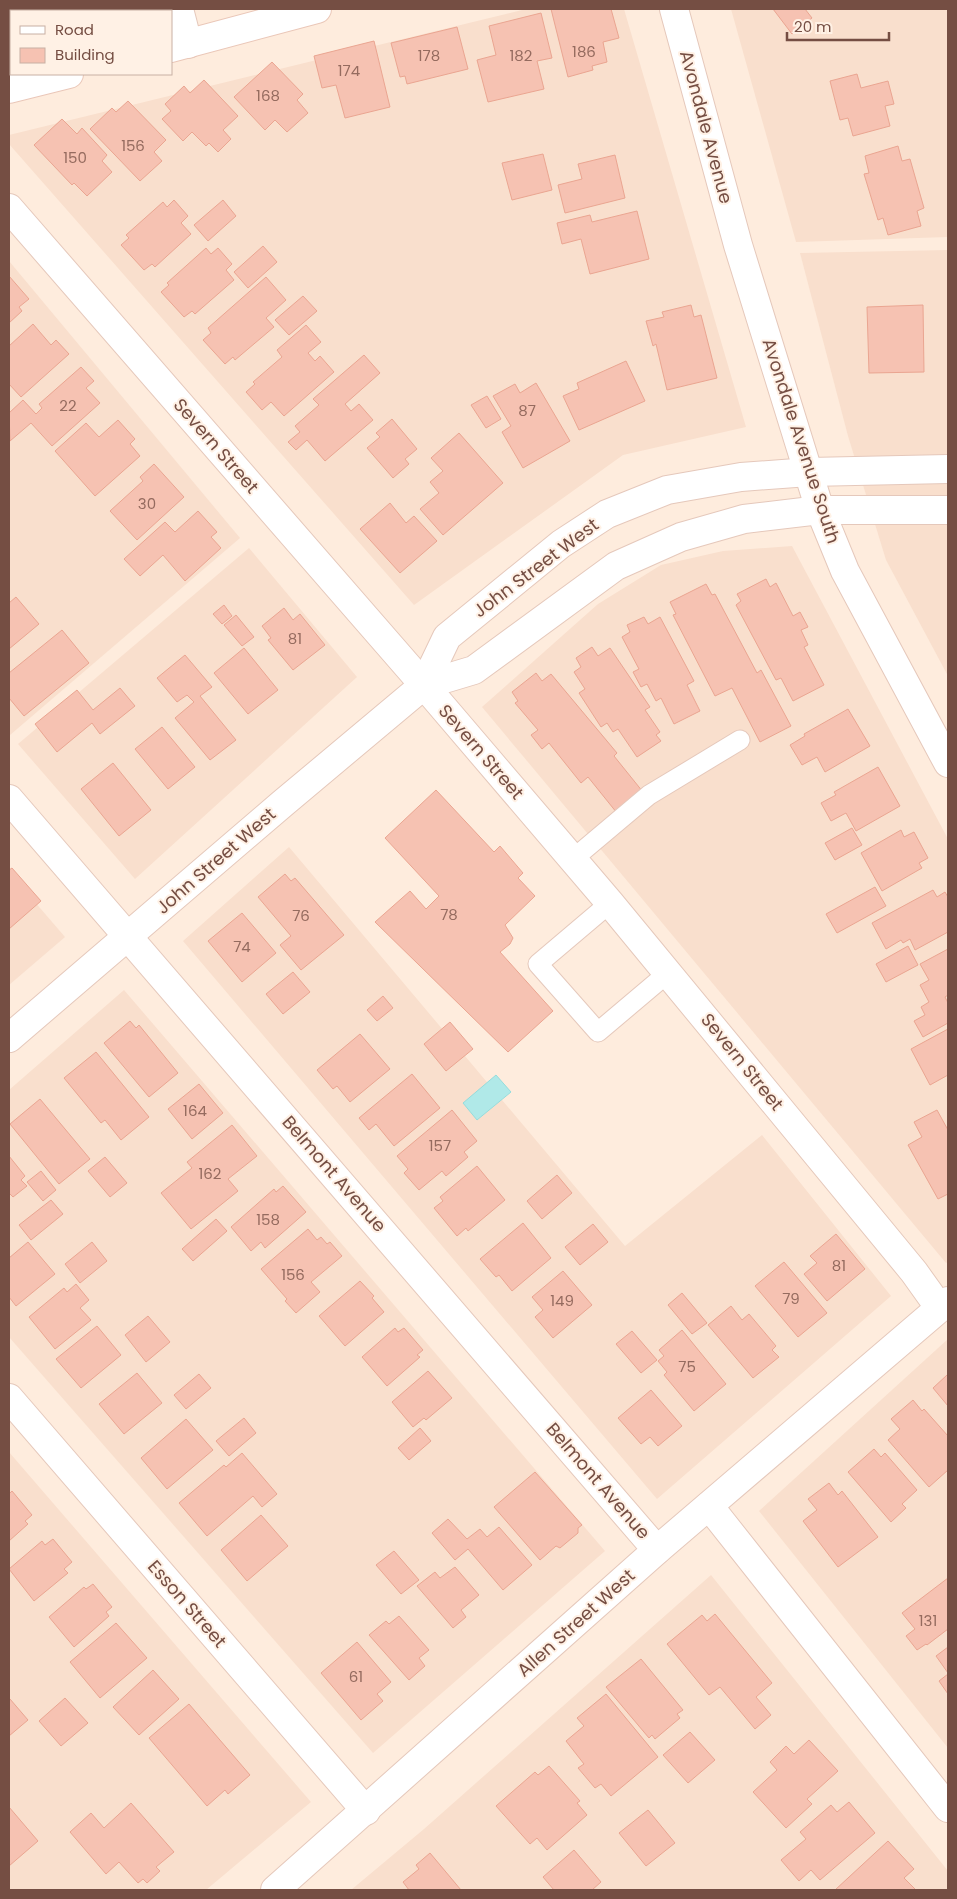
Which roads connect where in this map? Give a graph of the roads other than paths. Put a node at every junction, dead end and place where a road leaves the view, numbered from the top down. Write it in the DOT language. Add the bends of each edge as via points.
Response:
graph roads {
  1 [pos="179,9"];
  2 [pos="317,9"];
  3 [pos="674,9"];
  4 [pos="180,46"];
  5 [pos="66,75"];
  6 [pos="9,89"];
  7 [pos="9,208"];
  8 [pos="738,245"];
  9 [pos="948,469"];
  10 [pos="809,472"];
  11 [pos="820,510"];
  12 [pos="948,510"];
  13 [pos="424,685"];
  14 [pos="740,740"];
  15 [pos="948,763"];
  16 [pos="9,799"];
  17 [pos="572,859"];
  18 [pos="610,903"];
  19 [pos="128,937"];
  20 [pos="668,972"];
  21 [pos="9,1038"];
  22 [pos="944,1304"];
  23 [pos="9,1398"];
  24 [pos="709,1506"];
  25 [pos="658,1550"];
  26 [pos="948,1808"];
  27 [pos="366,1811"];
  28 [pos="275,1890"];
  1 -- 4 [label="street"];
  2 -- 4 [label="street"];
  3 -- 8 [label="street, Avondale Avenue"];
  5 -- 6 [label="street"];
  7 -- 13 [label="street, Severn Street"];
  8 -- 10 [label="street, Avondale Avenue South"];
  9 -- 10 [label="street, John Street West"];
  10 -- 11 [label="street, Avondale Avenue South"];
  10 -- 13 [label="street, John Street West" via="741,477 667,490 607,514 561,544 447,637"];
  11 -- 12 [label="street, John Street West"];
  11 -- 13 [label="street, John Street West" via="744,519 680,537 616,566 474,670"];
  11 -- 15 [label="street, Avondale Avenue South" via="845,571"];
  13 -- 17 [label="street, Severn Street"];
  13 -- 19 [label="street, John Street West"];
  14 -- 17 [label="lane" via="649,795"];
  16 -- 19 [label="street, Belmont Avenue"];
  17 -- 18 [label="street, Severn Street"];
  18 -- 20 [label="street, Severn Street"];
  18 -- 20 [label="lane" via="538,964 598,1032"];
  19 -- 21 [label="street, John Street West"];
  19 -- 25 [label="street, Belmont Avenue"];
  20 -- 22 [label="street, Severn Street" via="907,1264"];
  22 -- 24 [label="street, Allen Street West"];
  23 -- 27 [label="street, Esson Street"];
  24 -- 25 [label="street, Allen Street West"];
  24 -- 26 [label="street"];
  25 -- 27 [label="street, Allen Street West"];
  27 -- 28 [label="street, Allen Street West"];
}
